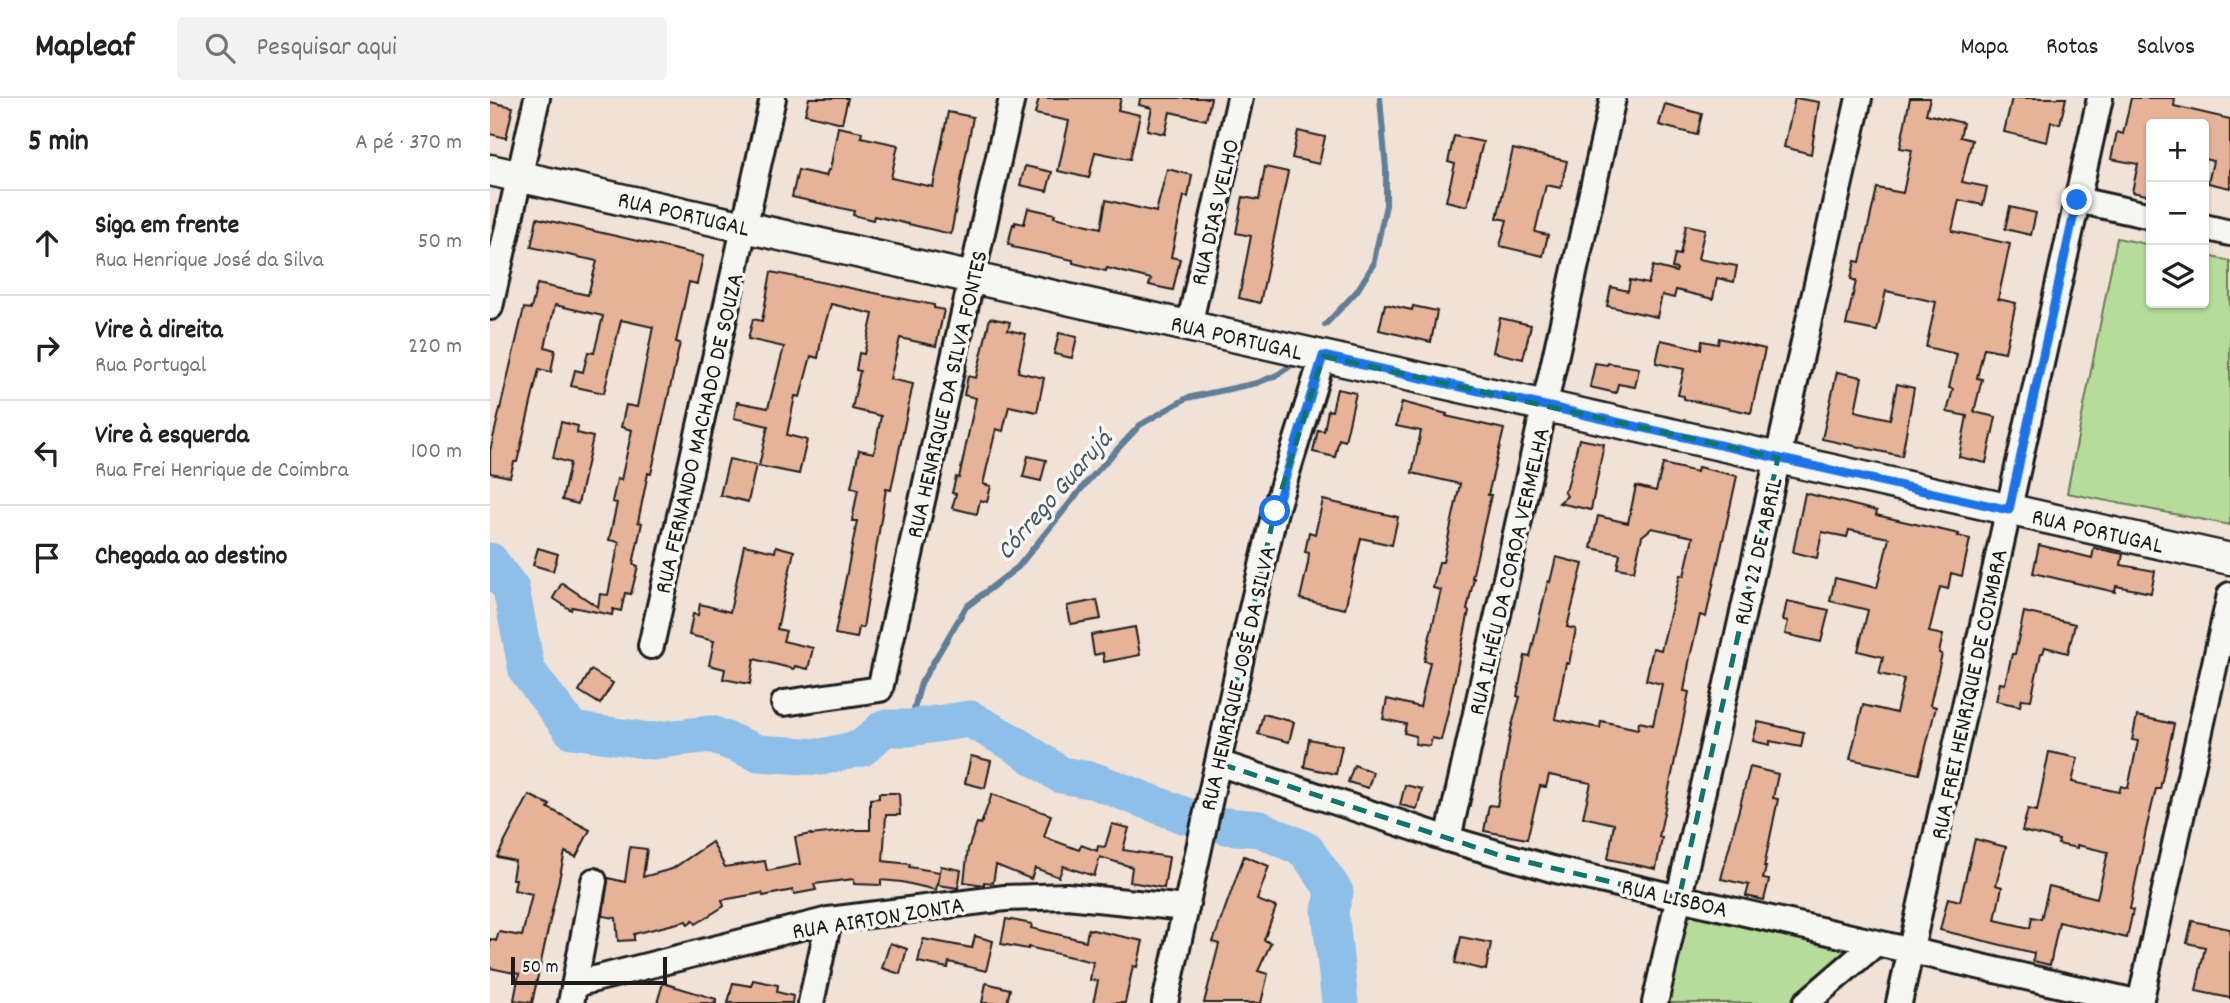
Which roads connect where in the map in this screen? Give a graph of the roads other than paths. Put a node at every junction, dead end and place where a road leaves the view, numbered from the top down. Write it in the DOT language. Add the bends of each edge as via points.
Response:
graph roads {
  1 [pos="537,98"];
  2 [pos="773,98"];
  3 [pos="1012,98"];
  4 [pos="1240,98"];
  5 [pos="1613,98"];
  6 [pos="1859,98"];
  7 [pos="2100,98"];
  8 [pos="490,170"];
  9 [pos="519,177"];
  10 [pos="2077,200"];
  11 [pos="2146,215"];
  12 [pos="744,227"];
  13 [pos="2209,228"];
  14 [pos="2230,233"];
  15 [pos="972,278"];
  16 [pos="490,307"];
  17 [pos="1189,326"];
  18 [pos="1323,356"];
  19 [pos="1544,406"];
  20 [pos="1778,458"];
  21 [pos="2009,510"];
  22 [pos="2230,559"];
  23 [pos="2230,595"];
  24 [pos="651,646"];
  25 [pos="784,704"];
  26 [pos="1218,763"];
  27 [pos="1448,839"];
  28 [pos="594,881"];
  29 [pos="1679,898"];
  30 [pos="1186,908"];
  31 [pos="829,920"];
  32 [pos="1876,943"];
  33 [pos="1911,951"];
  34 [pos="573,993"];
  35 [pos="811,1003"];
  36 [pos="1165,1003"];
  37 [pos="1655,1003"];
  38 [pos="1806,1003"];
  39 [pos="1899,1003"];
  40 [pos="2140,1003"];
  1 -- 9 [label="street"];
  2 -- 12 [label="street, RUA FERNANDO MACHADO DE SOUZA"];
  3 -- 15 [label="street, RUA HENRIQUE DA SILVA FONTES"];
  4 -- 17 [label="street, RUA DIAS VELHO"];
  5 -- 19 [label="street, RUA ILHÉU DA COROA VERMELHA"];
  6 -- 20 [label="street, RUA 22 DE ABRIL"];
  7 -- 10 [label="street, RUA FREI HENRIQUE DE COIMBRA"];
  8 -- 9 [label="street, RUA PORTUGAL"];
  9 -- 12 [label="street, RUA PORTUGAL"];
  9 -- 16 [label="street"];
  10 -- 11 [label="street"];
  10 -- 21 [label="street, RUA FREI HENRIQUE DE COIMBRA"];
  12 -- 15 [label="street, RUA PORTUGAL"];
  12 -- 24 [label="street, RUA FERNANDO MACHADO DE SOUZA"];
  13 -- 14 [label="street"];
  15 -- 17 [label="street, RUA PORTUGAL"];
  15 -- 25 [label="street, RUA HENRIQUE DA SILVA FONTES" via="880,689"];
  17 -- 18 [label="street, RUA PORTUGAL"];
  18 -- 19 [label="street, RUA PORTUGAL"];
  18 -- 26 [label="street, RUA HENRIQUE JOSÉ DA SILVA" via="1275,511"];
  19 -- 20 [label="street, RUA PORTUGAL"];
  19 -- 27 [label="street, RUA ILHÉU DA COROA VERMELHA"];
  20 -- 21 [label="street, RUA PORTUGAL"];
  20 -- 29 [label="street, RUA 22 DE ABRIL"];
  21 -- 22 [label="street, RUA PORTUGAL"];
  21 -- 33 [label="street, RUA FREI HENRIQUE DE COIMBRA"];
  23 -- 40 [label="street"];
  26 -- 27 [label="street, RUA LISBOA"];
  26 -- 30 [label="street, RUA HENRIQUE JOSÉ DA SILVA"];
  27 -- 29 [label="street, RUA LISBOA"];
  28 -- 34 [label="street"];
  29 -- 32 [label="street, RUA LISBOA"];
  29 -- 37 [label="street, RUA 22 DE ABRIL"];
  30 -- 31 [label="street, RUA AIRTON ZONTA" via="1037,895"];
  30 -- 36 [label="street, RUA HENRIQUE JOSÉ DA SILVA"];
  31 -- 34 [label="street, RUA AIRTON ZONTA"];
  31 -- 35 [label="street"];
  32 -- 33 [label="street, RUA LISBOA"];
  32 -- 38 [label="street"];
  33 -- 39 [label="street, RUA FREI HENRIQUE DE COIMBRA"];
  33 -- 40 [label="street, RUA LISBOA"];
}
